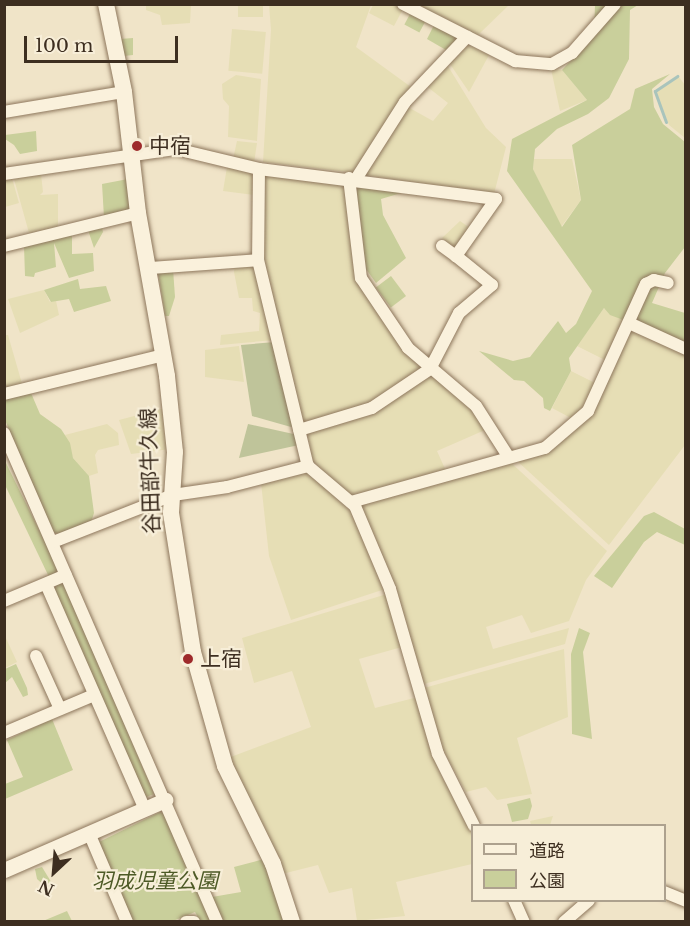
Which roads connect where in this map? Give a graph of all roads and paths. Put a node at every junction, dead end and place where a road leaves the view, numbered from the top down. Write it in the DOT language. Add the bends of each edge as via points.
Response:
graph roads {
  1 [pos="106,4"];
  2 [pos="403,4"];
  3 [pos="615,4"];
  4 [pos="467,37"];
  5 [pos="124,92"];
  6 [pos="4,112"];
  7 [pos="130,155"];
  8 [pos="260,169"];
  9 [pos="4,174"];
  10 [pos="352,179"];
  11 [pos="138,213"];
  12 [pos="4,246"];
  13 [pos="442,246"];
  14 [pos="456,256"];
  15 [pos="258,260"];
  16 [pos="150,268"];
  17 [pos="668,283"];
  18 [pos="629,323"];
  19 [pos="686,349"];
  20 [pos="164,355"];
  21 [pos="430,369"];
  22 [pos="4,394"];
  23 [pos="299,430"];
  24 [pos="4,433"];
  25 [pos="508,456"];
  26 [pos="309,466"];
  27 [pos="173,495"];
  28 [pos="351,502"];
  29 [pos="53,542"];
  30 [pos="66,574"];
  31 [pos="46,584"];
  32 [pos="4,601"];
  33 [pos="36,656"];
  34 [pos="94,695"];
  35 [pos="60,710"];
  36 [pos="4,734"];
  37 [pos="165,800"];
  38 [pos="145,809"];
  39 [pos="473,824"];
  40 [pos="89,833"];
  41 [pos="4,870"];
  42 [pos="666,893"];
  43 [pos="686,901"];
  44 [pos="515,902"];
  45 [pos="587,902"];
  46 [pos="127,921"];
  47 [pos="186,921"];
  48 [pos="194,921"];
  49 [pos="217,921"];
  50 [pos="292,921"];
  51 [pos="524,921"];
  52 [pos="564,921"];
  1 -- 5 [label="main road, 谷田部牛久線"];
  2 -- 4 [label="street"];
  3 -- 4 [label="street" via="572,53 552,64 515,61"];
  4 -- 10 [label="street" via="405,102"];
  5 -- 6 [label="street"];
  5 -- 7 [label="main road, 谷田部牛久線"];
  7 -- 8 [label="street" via="176,149"];
  7 -- 9 [label="street"];
  7 -- 11 [label="main road, 谷田部牛久線"];
  8 -- 10 [label="street"];
  8 -- 15 [label="street"];
  10 -- 14 [label="street" via="496,199"];
  10 -- 21 [label="street" via="361,278 408,348"];
  11 -- 12 [label="street"];
  11 -- 16 [label="main road, 谷田部牛久線"];
  13 -- 14 [label="street"];
  14 -- 21 [label="street" via="492,285 459,313"];
  15 -- 16 [label="street"];
  15 -- 23 [label="street" via="271,297"];
  16 -- 20 [label="main road, 谷田部牛久線"];
  17 -- 18 [label="street" via="650,280"];
  18 -- 19 [label="street"];
  18 -- 25 [label="street" via="588,411 545,448"];
  20 -- 22 [label="street"];
  20 -- 27 [label="main road, 谷田部牛久線" via="176,452"];
  21 -- 23 [label="street" via="372,408"];
  21 -- 25 [label="street" via="476,406"];
  23 -- 26 [label="street"];
  24 -- 29 [label="street"];
  25 -- 28 [label="street"];
  26 -- 27 [label="street" via="227,487"];
  26 -- 28 [label="street"];
  27 -- 29 [label="street"];
  27 -- 50 [label="main road, 谷田部牛久線" via="172,531 201,691 225,766 273,864"];
  28 -- 39 [label="street" via="390,589 444,770"];
  29 -- 30 [label="street"];
  30 -- 31 [label="street"];
  30 -- 37 [label="street"];
  31 -- 32 [label="street"];
  31 -- 34 [label="street"];
  33 -- 35 [label="street"];
  34 -- 35 [label="street"];
  34 -- 38 [label="street"];
  35 -- 36 [label="street"];
  37 -- 38 [label="street"];
  37 -- 49 [label="street"];
  38 -- 40 [label="street"];
  40 -- 41 [label="street"];
  40 -- 46 [label="street"];
  42 -- 43 [label="street"];
  44 -- 51 [label="street"];
  45 -- 52 [label="street"];
  47 -- 48 [label="street"];
}
